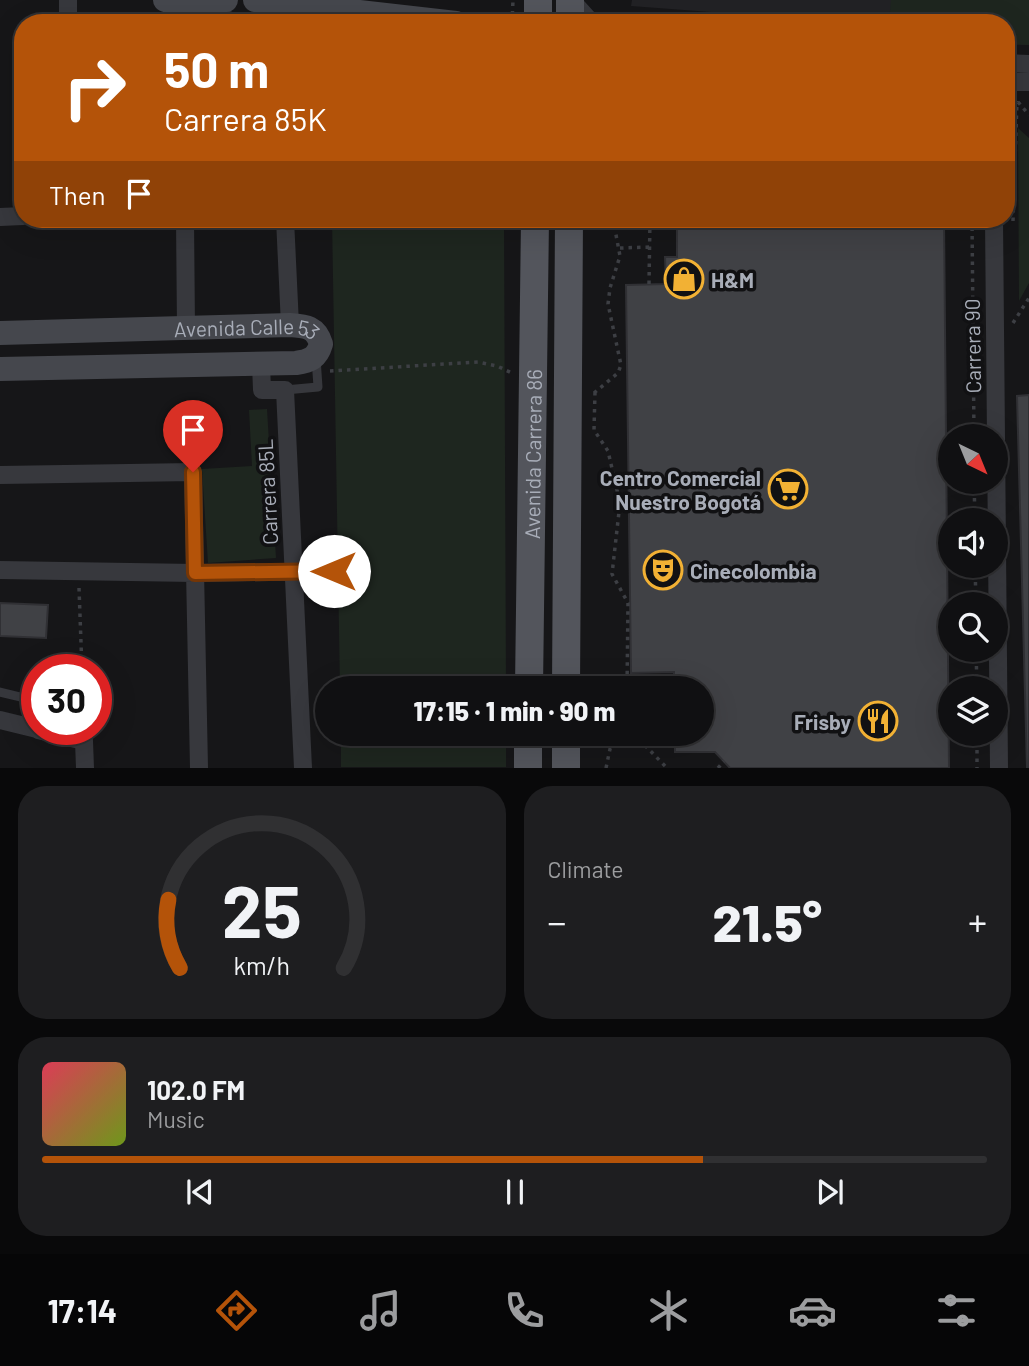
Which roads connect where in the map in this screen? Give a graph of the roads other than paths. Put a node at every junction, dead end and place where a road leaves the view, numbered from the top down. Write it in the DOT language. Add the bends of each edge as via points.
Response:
graph roads {
  1 [pos="219,0"];
  2 [pos="255,0"];
  3 [pos="571,0"];
  4 [pos="176,2"];
  5 [pos="210,14"];
  6 [pos="377,14"];
  7 [pos="584,14"];
  8 [pos="185,228"];
  9 [pos="285,228"];
  10 [pos="535,228"];
  11 [pos="569,228"];
  12 [pos="994,228"];
  13 [pos="290,325"];
  14 [pos="186,328"];
  15 [pos="0,333"];
  16 [pos="261,363"];
  17 [pos="317,364"];
  18 [pos="0,369"];
  19 [pos="285,390"];
  20 [pos="0,475"];
  21 [pos="0,570"];
  22 [pos="294,571"];
  23 [pos="334,571"];
  24 [pos="195,573"];
  25 [pos="529,676"];
  26 [pos="566,676"];
  27 [pos="0,692"];
  28 [pos="21,697"];
  29 [pos="0,720"];
  30 [pos="21,726"];
  31 [pos="84,745"];
  32 [pos="528,746"];
  33 [pos="566,746"];
  34 [pos="85,768"];
  35 [pos="199,768"];
  36 [pos="303,768"];
  37 [pos="528,768"];
  38 [pos="566,768"];
  39 [pos="999,768"];
  1 -- 4 [label="street"];
  2 -- 6 [label="street"];
  3 -- 7 [label="street"];
  4 -- 5 [label="street"];
  8 -- 14 [label="street"];
  9 -- 13 [label="street"];
  10 -- 25 [label="main road, Avenida Carrera 86"];
  11 -- 26 [label="main road, Avenida Carrera 86"];
  12 -- 39 [label="street, Carrera 90"];
  13 -- 14 [label="street, Avenida Calle 53"];
  13 -- 17 [label="street, Avenida Calle 53" via="314,331 321,344"];
  14 -- 15 [label="street, Avenida Calle 53"];
  16 -- 17 [label="street, Avenida Calle 53"];
  16 -- 18 [label="street, Avenida Calle 53"];
  16 -- 19 [label="street" via="262,390"];
  17 -- 19 [label="lane" via="318,387"];
  19 -- 22 [label="street, Carrera 85L"];
  20 -- 24 [label="street" via="193,472"];
  21 -- 24 [label="street"];
  22 -- 23 [label="street"];
  22 -- 24 [label="street"];
  22 -- 36 [label="street, Carrera 85L"];
  24 -- 35 [label="street"];
  27 -- 28 [label="lane"];
  29 -- 30 [label="street"];
  31 -- 34 [label="street"];
  32 -- 37 [label="main road"];
  33 -- 38 [label="main road"];
}
